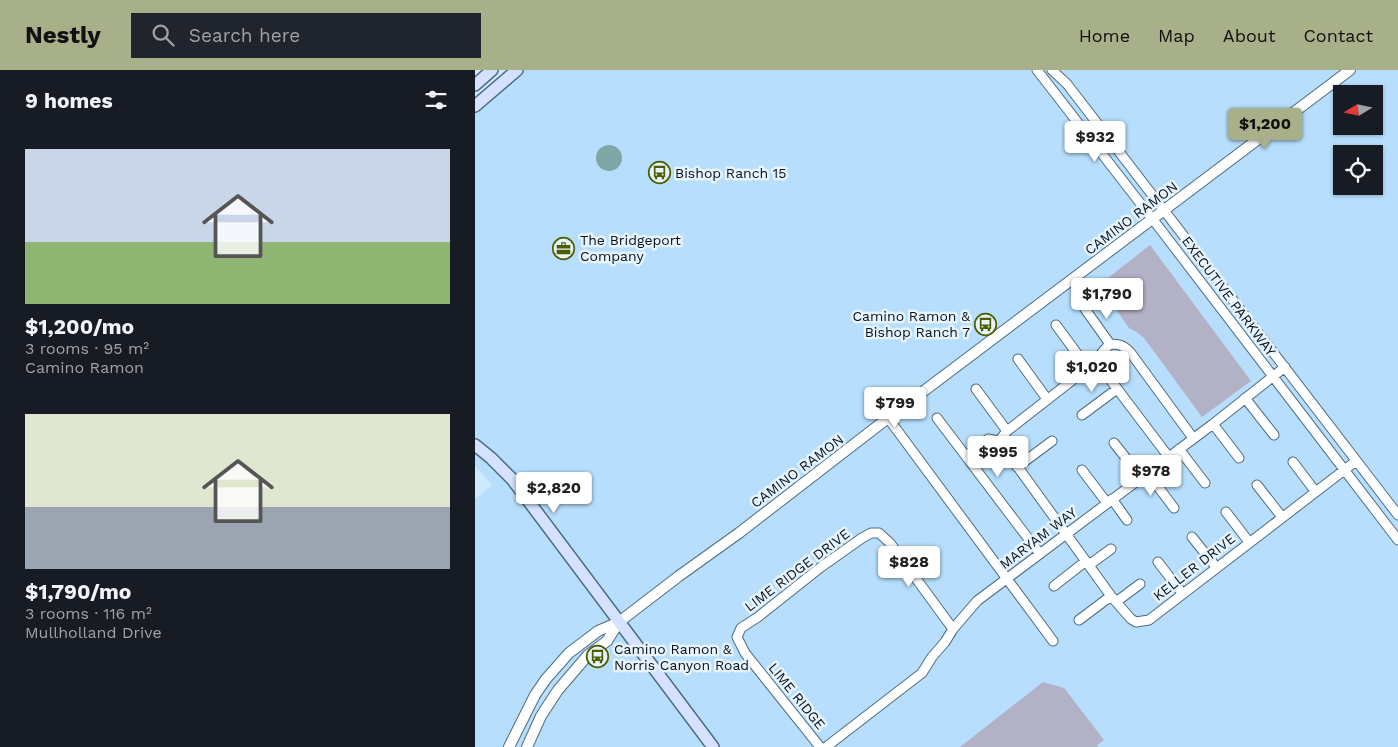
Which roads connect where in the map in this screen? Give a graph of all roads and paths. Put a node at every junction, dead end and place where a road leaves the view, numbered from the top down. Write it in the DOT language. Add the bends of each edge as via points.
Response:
graph roads {
  1 [pos="492,70"];
  2 [pos="517,70"];
  3 [pos="1037,70"];
  4 [pos="1052,70"];
  5 [pos="1350,70"];
  6 [pos="475,85"];
  7 [pos="475,106"];
  8 [pos="1164,210"];
  9 [pos="1153,219"];
  10 [pos="1085,310"];
  11 [pos="1057,325"];
  12 [pos="1110,344"];
  13 [pos="1018,359"];
  14 [pos="1285,367"];
  15 [pos="1093,369"];
  16 [pos="1273,376"];
  17 [pos="976,389"];
  18 [pos="1117,389"];
  19 [pos="1245,398"];
  20 [pos="1047,400"];
  21 [pos="1082,415"];
  22 [pos="888,418"];
  23 [pos="937,418"];
  24 [pos="1213,424"];
  25 [pos="1007,431"];
  26 [pos="1274,435"];
  27 [pos="1193,438"];
  28 [pos="999,441"];
  29 [pos="1052,441"];
  30 [pos="1115,443"];
  31 [pos="1343,444"];
  32 [pos="475,445"];
  33 [pos="1179,449"];
  34 [pos="1331,453"];
  35 [pos="966,456"];
  36 [pos="1168,456"];
  37 [pos="1239,458"];
  38 [pos="1356,461"];
  39 [pos="1293,462"];
  40 [pos="1017,467"];
  41 [pos="1082,470"];
  42 [pos="1344,470"];
  43 [pos="1144,475"];
  44 [pos="1205,483"];
  45 [pos="1257,485"];
  46 [pos="1315,491"];
  47 [pos="1109,501"];
  48 [pos="1174,508"];
  49 [pos="1226,512"];
  50 [pos="1398,515"];
  51 [pos="1281,517"];
  52 [pos="1127,520"];
  53 [pos="1066,534"];
  54 [pos="1192,537"];
  55 [pos="1398,540"];
  56 [pos="1249,542"];
  57 [pos="1111,549"];
  58 [pos="1040,554"];
  59 [pos="1159,562"];
  60 [pos="1087,563"];
  61 [pos="1216,567"];
  62 [pos="1007,578"];
  63 [pos="1140,584"];
  64 [pos="1054,586"];
  65 [pos="1182,593"];
  66 [pos="1113,599"];
  67 [pos="1079,620"];
  68 [pos="619,622"];
  69 [pos="953,628"];
  70 [pos="737,637"];
  71 [pos="1053,640"];
  72 [pos="509,747"];
  73 [pos="527,747"];
  74 [pos="713,747"];
  75 [pos="820,747"];
  76 [pos="825,747"];
  1 -- 6 [label="main road"];
  2 -- 7 [label="main road"];
  3 -- 9 [label="street, EXECUTIVE PARKWAY"];
  4 -- 8 [label="street, EXECUTIVE PARKWAY" via="1067,84"];
  5 -- 8 [label="street, CAMINO RAMON"];
  8 -- 9 [label="street, CAMINO RAMON"];
  8 -- 14 [label="street, EXECUTIVE PARKWAY"];
  9 -- 16 [label="street, EXECUTIVE PARKWAY"];
  9 -- 22 [label="street, CAMINO RAMON"];
  10 -- 12 [label="street"];
  11 -- 15 [label="street"];
  12 -- 15 [label="street"];
  12 -- 27 [label="street" via="1124,346 1130,352"];
  13 -- 20 [label="street"];
  14 -- 16 [label="street, MARYAM WAY"];
  14 -- 31 [label="street, EXECUTIVE PARKWAY"];
  15 -- 18 [label="street" via="1106,374"];
  15 -- 20 [label="street" via="1079,375"];
  16 -- 19 [label="street, MARYAM WAY"];
  16 -- 34 [label="street, EXECUTIVE PARKWAY"];
  17 -- 25 [label="street"];
  18 -- 21 [label="street"];
  18 -- 36 [label="street"];
  19 -- 24 [label="street, MARYAM WAY"];
  19 -- 26 [label="street"];
  20 -- 25 [label="street"];
  22 -- 62 [label="street"];
  22 -- 68 [label="street, CAMINO RAMON"];
  23 -- 35 [label="street"];
  24 -- 27 [label="street, MARYAM WAY"];
  24 -- 37 [label="street"];
  25 -- 28 [label="street"];
  27 -- 33 [label="street, MARYAM WAY"];
  28 -- 35 [label="street" via="988,439"];
  28 -- 40 [label="street, KELLER DRIVE"];
  29 -- 40 [label="street"];
  30 -- 43 [label="street"];
  31 -- 34 [label="street"];
  31 -- 38 [label="street, EXECUTIVE PARKWAY"];
  32 -- 68 [label="main road" via="512,479"];
  33 -- 36 [label="street, MARYAM WAY"];
  33 -- 44 [label="street"];
  34 -- 42 [label="street, EXECUTIVE PARKWAY"];
  35 -- 58 [label="street"];
  36 -- 43 [label="street, MARYAM WAY"];
  38 -- 42 [label="street, KELLER DRIVE"];
  38 -- 50 [label="street, EXECUTIVE PARKWAY"];
  39 -- 46 [label="street"];
  40 -- 53 [label="street, KELLER DRIVE"];
  41 -- 47 [label="street"];
  42 -- 46 [label="street, KELLER DRIVE"];
  42 -- 55 [label="street, EXECUTIVE PARKWAY"];
  43 -- 47 [label="street, MARYAM WAY"];
  43 -- 48 [label="street"];
  45 -- 51 [label="street"];
  46 -- 51 [label="street, KELLER DRIVE"];
  47 -- 52 [label="street"];
  47 -- 53 [label="street, MARYAM WAY"];
  49 -- 56 [label="street"];
  51 -- 56 [label="street, KELLER DRIVE"];
  53 -- 58 [label="street, MARYAM WAY"];
  53 -- 60 [label="street, KELLER DRIVE"];
  54 -- 61 [label="street"];
  56 -- 61 [label="street, KELLER DRIVE"];
  57 -- 60 [label="street"];
  58 -- 62 [label="street, MARYAM WAY"];
  59 -- 65 [label="street"];
  60 -- 64 [label="street"];
  60 -- 66 [label="street, KELLER DRIVE"];
  61 -- 65 [label="street, KELLER DRIVE"];
  62 -- 69 [label="street, MARYAM WAY" via="977,601"];
  62 -- 71 [label="street"];
  63 -- 66 [label="street"];
  65 -- 66 [label="street, KELLER DRIVE" via="1149,620 1141,622 1131,619"];
  66 -- 67 [label="street"];
  68 -- 72 [label="street, CAMINO RAMON" via="598,631 569,653 546,679"];
  68 -- 73 [label="street, CAMINO RAMON" via="607,641 588,655 558,690 541,716"];
  68 -- 74 [label="main road"];
  69 -- 70 [label="street, LIME RIDGE DRIVE" via="890,543 879,533 871,533 741,628"];
  69 -- 76 [label="street, MARYAM WAY" via="922,673"];
  70 -- 75 [label="street, LIME RIDGE" via="749,659"];
}
